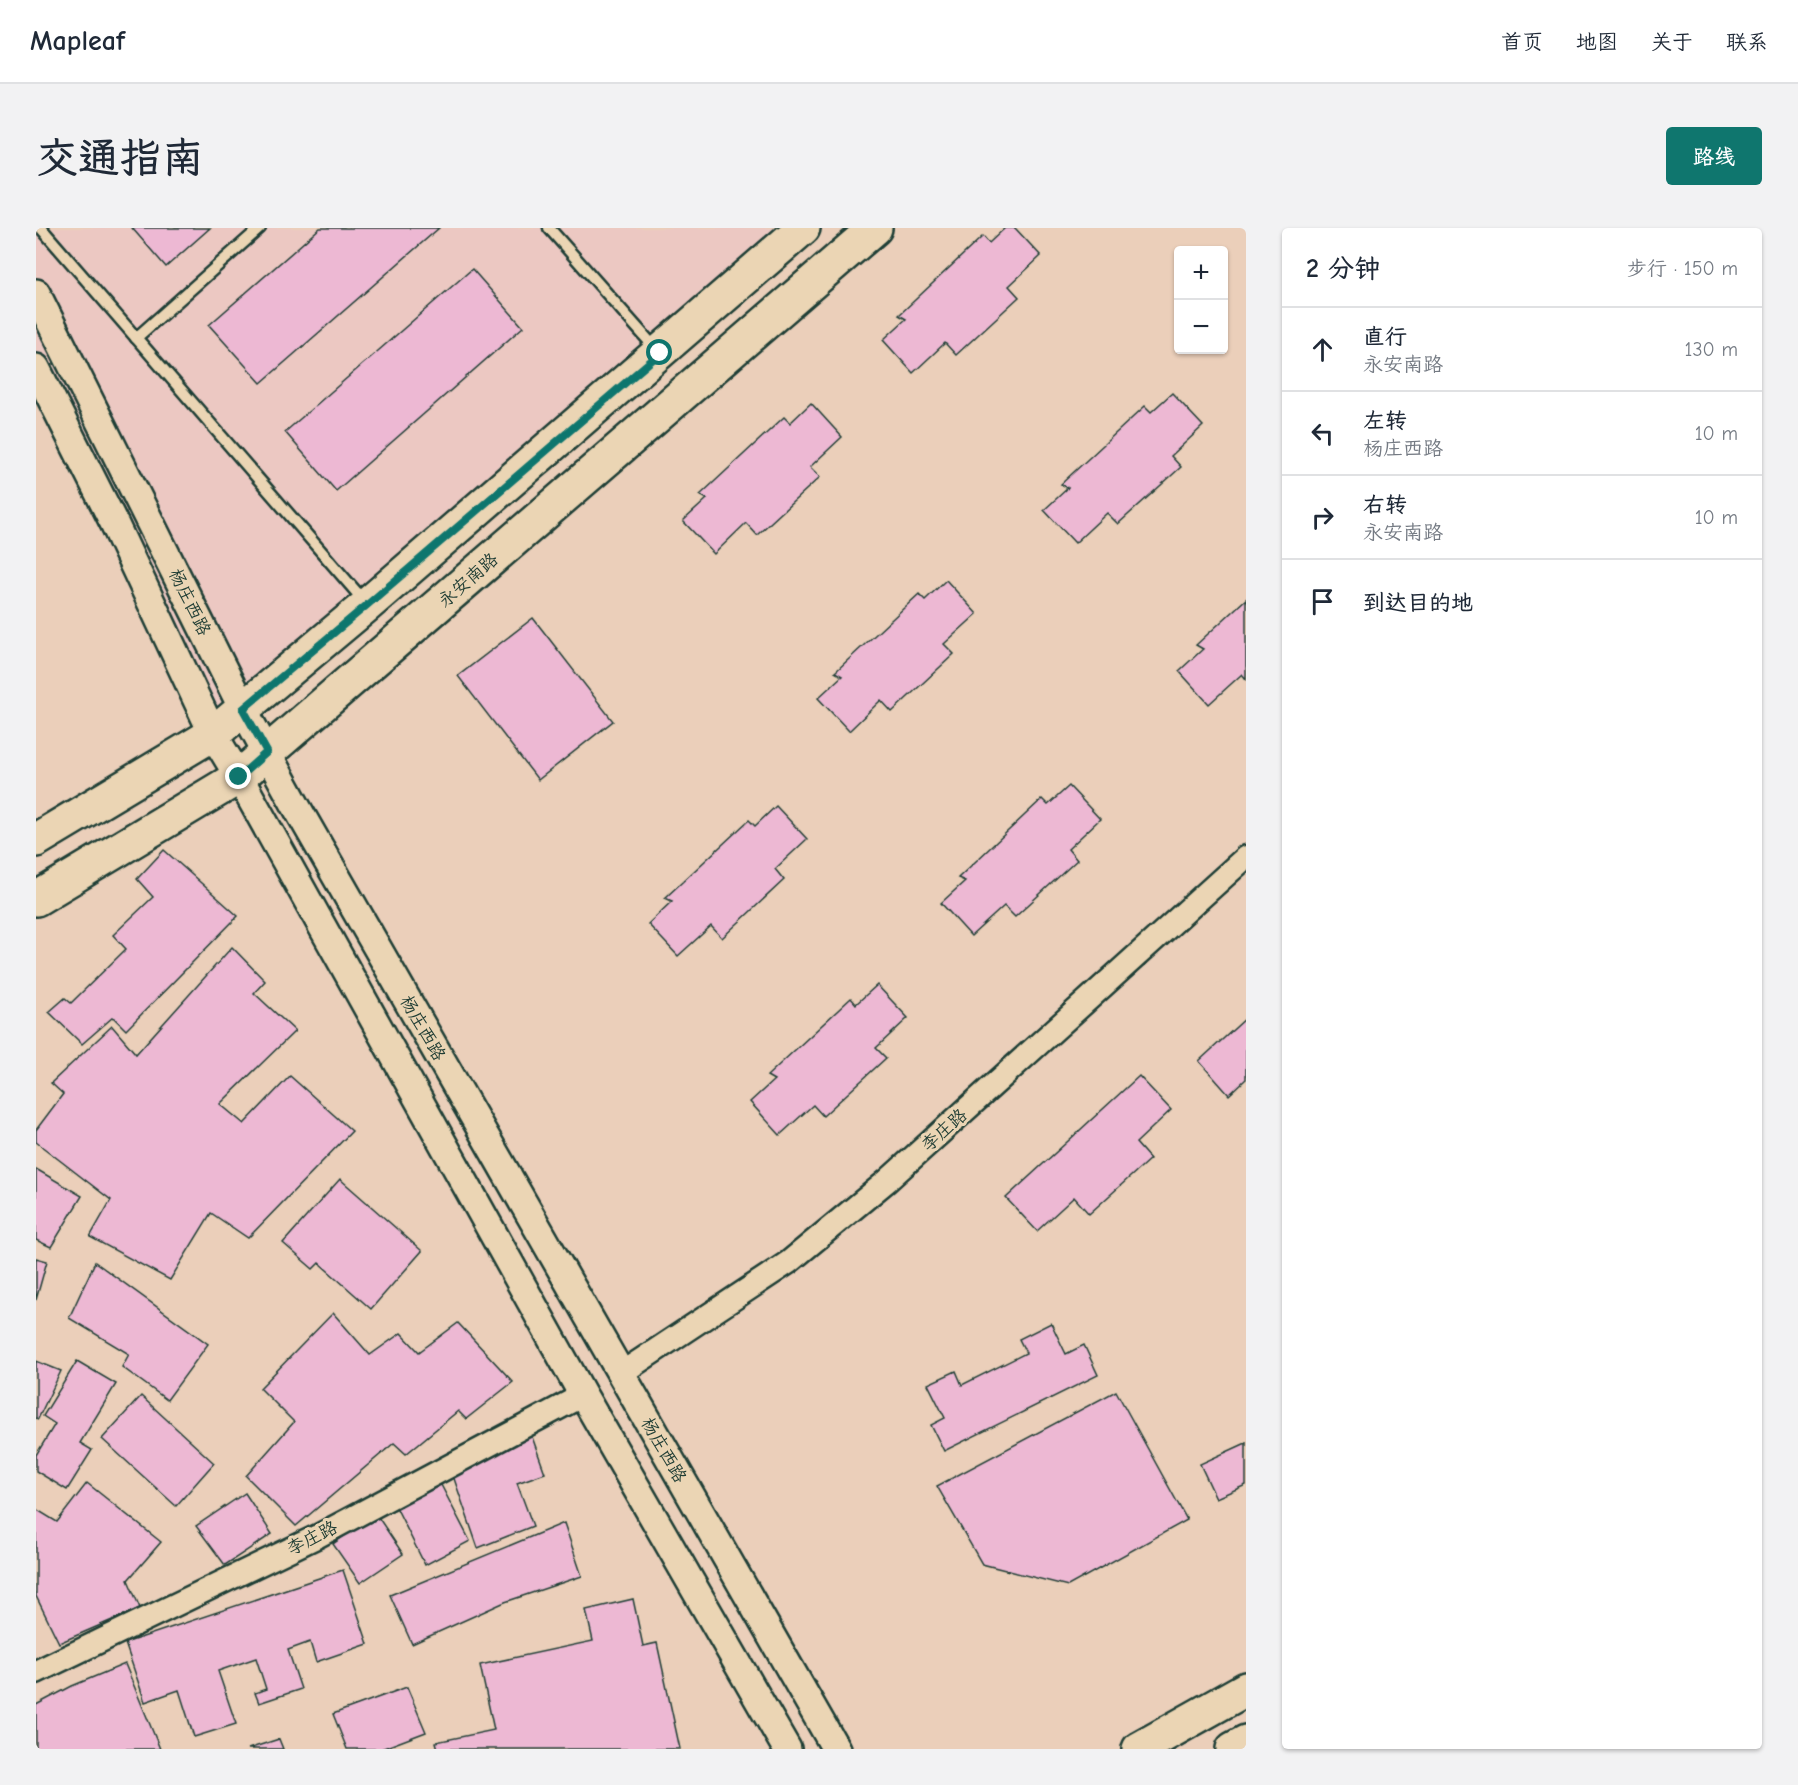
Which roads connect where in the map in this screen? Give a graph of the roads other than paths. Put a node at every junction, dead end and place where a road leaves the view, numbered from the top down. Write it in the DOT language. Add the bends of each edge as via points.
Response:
graph roads {
  1 [pos="41,228"];
  2 [pos="260,228"];
  3 [pos="549,228"];
  4 [pos="803,228"];
  5 [pos="875,228"];
  6 [pos="36,293"];
  7 [pos="136,338"];
  8 [pos="660,353"];
  9 [pos="36,369"];
  10 [pos="367,605"];
  11 [pos="243,709"];
  12 [pos="213,734"];
  13 [pos="267,752"];
  14 [pos="239,777"];
  15 [pos="36,840"];
  16 [pos="1246,857"];
  17 [pos="36,899"];
  18 [pos="620,1374"];
  19 [pos="583,1395"];
  20 [pos="36,1672"];
  21 [pos="1246,1689"];
  22 [pos="1246,1742"];
  23 [pos="786,1749"];
  24 [pos="836,1749"];
  25 [pos="1139,1749"];
  26 [pos="1233,1749"];
  1 -- 7 [label="lane"];
  2 -- 7 [label="lane"];
  3 -- 8 [label="lane"];
  4 -- 8 [label="main road"];
  5 -- 13 [label="main road, 永安南路"];
  6 -- 11 [label="street, 杨庄西路"];
  7 -- 10 [label="lane"];
  8 -- 10 [label="main road"];
  9 -- 12 [label="street, 杨庄西路" via="115,525"];
  10 -- 11 [label="main road"];
  11 -- 12 [label="main road"];
  11 -- 13 [label="street, 杨庄西路"];
  12 -- 14 [label="street, 杨庄西路"];
  12 -- 15 [label="main road"];
  13 -- 14 [label="main road, 永安南路"];
  13 -- 18 [label="street, 杨庄西路"];
  14 -- 17 [label="main road, 永安南路"];
  14 -- 19 [label="street, 杨庄西路"];
  16 -- 18 [label="street, 李庄路" via="879,1188 789,1262"];
  18 -- 24 [label="street, 杨庄西路"];
  19 -- 20 [label="street, 李庄路" via="318,1536"];
  19 -- 23 [label="street, 杨庄西路"];
  21 -- 25 [label="main road"];
  22 -- 26 [label="main road"];
}
